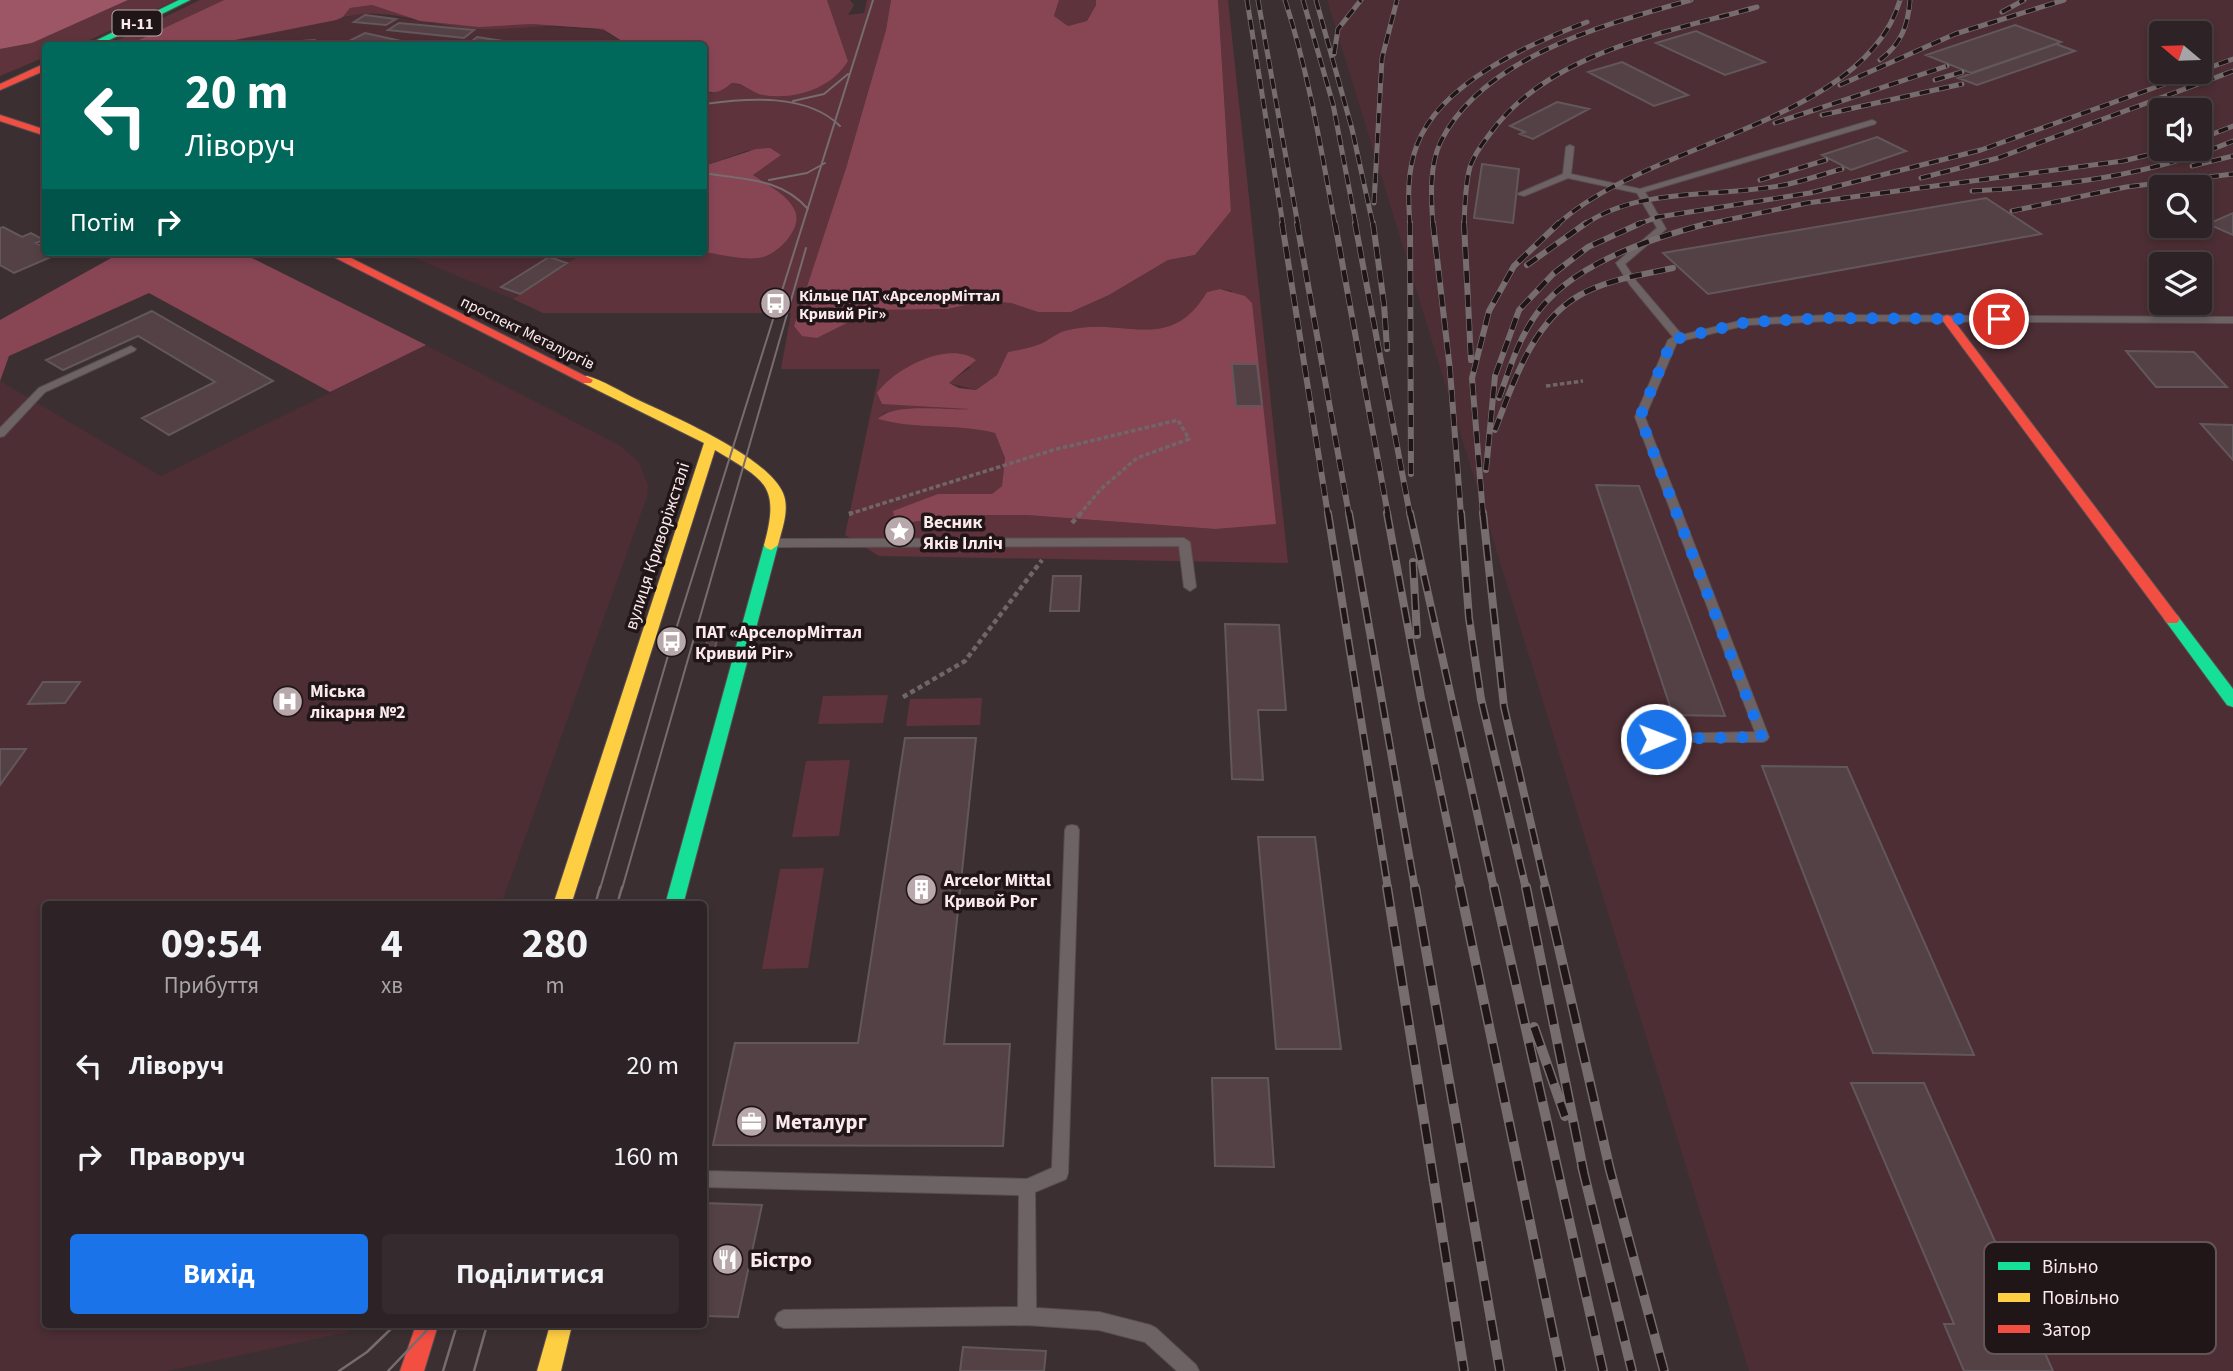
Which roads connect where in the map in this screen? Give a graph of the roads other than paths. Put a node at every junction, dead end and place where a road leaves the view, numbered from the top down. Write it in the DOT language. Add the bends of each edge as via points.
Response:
graph roads {
  1 [pos="186,0"];
  2 [pos="97,42"];
  3 [pos="42,68"];
  4 [pos="0,87"];
  5 [pos="0,118"];
  6 [pos="1872,122"];
  7 [pos="42,132"];
  8 [pos="1570,147"];
  9 [pos="1567,175"];
  10 [pos="1640,191"];
  11 [pos="1521,194"];
  12 [pos="338,256"];
  13 [pos="1947,319"];
  14 [pos="2233,320"];
  15 [pos="1679,338"];
  16 [pos="131,349"];
  17 [pos="0,434"];
  18 [pos="710,444"];
  19 [pos="771,543"];
  20 [pos="1190,587"];
  21 [pos="2233,701"];
  22 [pos="1656,739"];
  23 [pos="1072,830"];
  24 [pos="563,901"];
  25 [pos="675,901"];
  26 [pos="707,1179"];
  27 [pos="1027,1187"];
  28 [pos="1027,1316"];
  29 [pos="783,1319"];
  30 [pos="427,1328"];
  31 [pos="560,1328"];
  32 [pos="412,1371"];
  33 [pos="549,1371"];
  34 [pos="1190,1371"];
  1 -- 2 [label="main road, Н-11"];
  3 -- 4 [label="main road"];
  5 -- 7 [label="main road"];
  6 -- 10 [label="lane"];
  8 -- 9 [label="lane"];
  9 -- 10 [label="lane"];
  9 -- 11 [label="lane"];
  10 -- 15 [label="lane" via="1662,229 1620,263 1628,279"];
  12 -- 18 [label="main road, проспект Металургів"];
  13 -- 14 [label="lane"];
  13 -- 15 [label="lane" via="1747,322"];
  13 -- 21 [label="main road"];
  15 -- 22 [label="lane" via="1672,340 1640,417 1762,737"];
  16 -- 17 [label="lane" via="43,390"];
  18 -- 19 [label="main road" via="761,473 774,488 778,517"];
  18 -- 24 [label="main road, вулиця Криворіжсталі"];
  19 -- 20 [label="lane" via="1184,542"];
  19 -- 25 [label="main road"];
  23 -- 27 [label="lane" via="1060,1173"];
  26 -- 27 [label="lane"];
  27 -- 28 [label="lane"];
  28 -- 29 [label="lane"];
  28 -- 34 [label="lane" via="1099,1321 1150,1334"];
  30 -- 32 [label="main road"];
  31 -- 33 [label="main road"];
}
